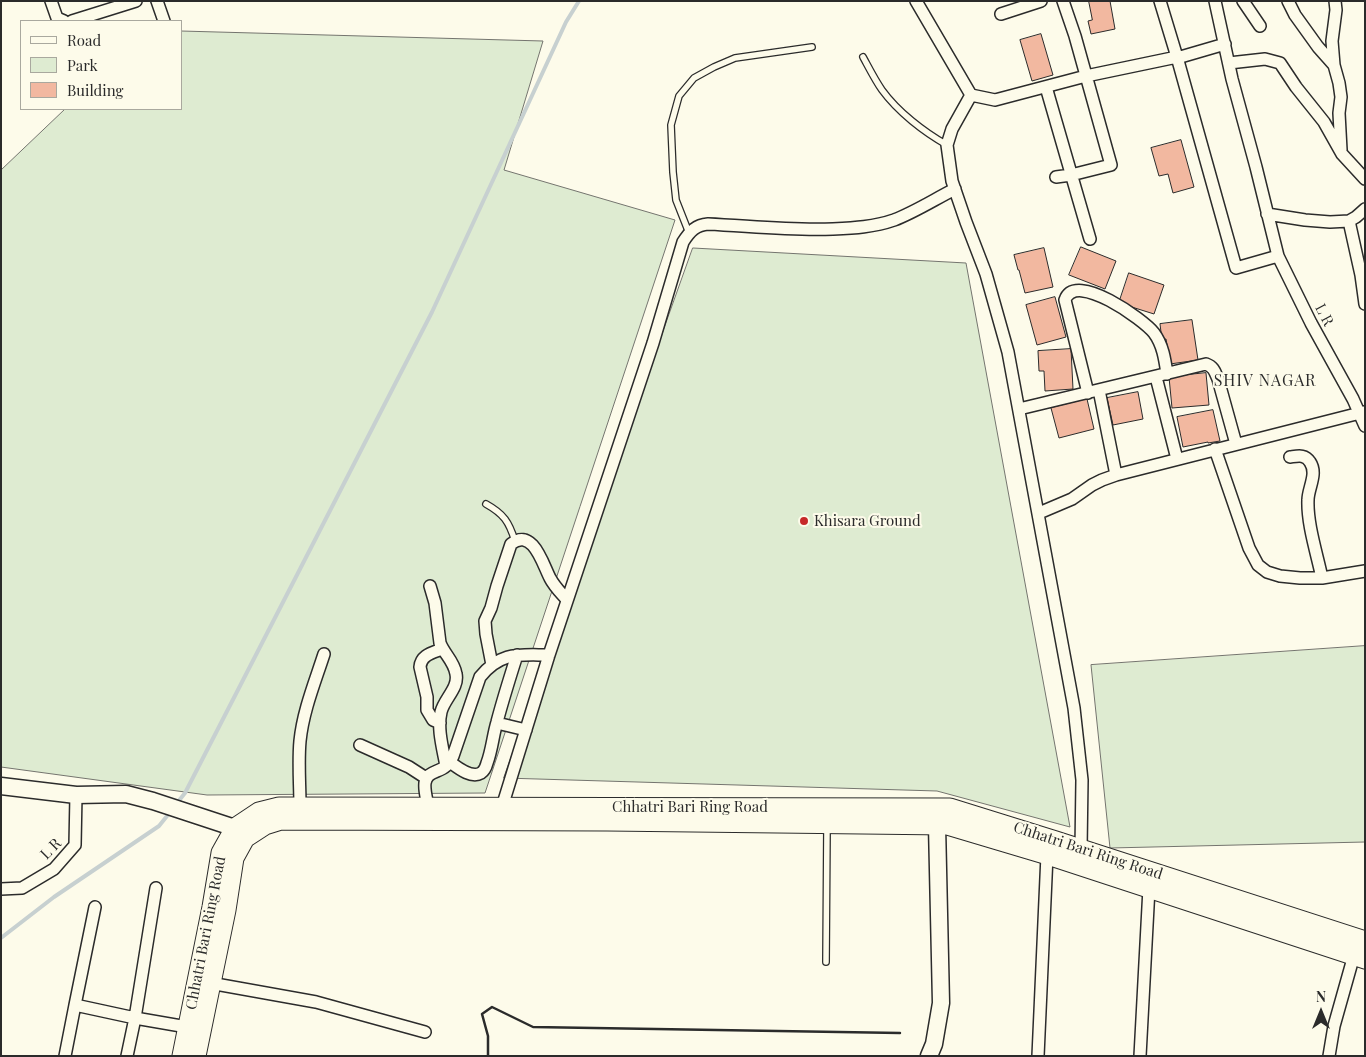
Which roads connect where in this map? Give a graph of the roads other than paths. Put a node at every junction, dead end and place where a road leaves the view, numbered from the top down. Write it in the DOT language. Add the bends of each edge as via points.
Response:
graph roads {
  1 [pos="51,1"];
  2 [pos="136,1"];
  3 [pos="157,1"];
  4 [pos="916,1"];
  5 [pos="1041,1"];
  6 [pos="1063,1"];
  7 [pos="1160,1"];
  8 [pos="1215,1"];
  9 [pos="1244,1"];
  10 [pos="1288,1"];
  11 [pos="1335,1"];
  12 [pos="1001,14"];
  13 [pos="62,20"];
  14 [pos="75,20"];
  15 [pos="164,20"];
  16 [pos="1260,26"];
  17 [pos="1225,44"];
  18 [pos="812,47"];
  19 [pos="863,57"];
  20 [pos="1177,57"];
  21 [pos="1229,63"];
  22 [pos="1334,65"];
  23 [pos="1086,76"];
  24 [pos="1046,87"];
  25 [pos="971,96"];
  26 [pos="947,145"];
  27 [pos="1341,152"];
  28 [pos="1071,175"];
  29 [pos="1056,177"];
  30 [pos="1365,179"];
  31 [pos="955,189"];
  32 [pos="1365,209"];
  33 [pos="1267,214"];
  34 [pos="1349,221"];
  35 [pos="688,233"];
  36 [pos="1090,239"];
  37 [pos="1278,256"];
  38 [pos="1365,304"];
  39 [pos="1168,374"];
  40 [pos="1156,377"];
  41 [pos="1093,392"];
  42 [pos="1019,409"];
  43 [pos="1362,412"];
  44 [pos="1365,426"];
  45 [pos="1236,444"];
  46 [pos="1215,450"];
  47 [pos="1290,457"];
  48 [pos="1177,459"];
  49 [pos="1116,475"];
  50 [pos="486,504"];
  51 [pos="1039,513"];
  52 [pos="515,541"];
  53 [pos="1365,571"];
  54 [pos="1322,578"];
  55 [pos="430,586"];
  56 [pos="567,600"];
  57 [pos="442,650"];
  58 [pos="324,654"];
  59 [pos="517,655"];
  60 [pos="549,655"];
  61 [pos="492,665"];
  62 [pos="440,723"];
  63 [pos="497,723"];
  64 [pos="526,730"];
  65 [pos="360,745"];
  66 [pos="448,764"];
  67 [pos="426,778"];
  68 [pos="1,786"];
  69 [pos="76,795"];
  70 [pos="300,807"];
  71 [pos="428,807"];
  72 [pos="502,807"];
  73 [pos="827,823"];
  74 [pos="937,825"];
  75 [pos="235,828"];
  76 [pos="1081,849"];
  77 [pos="1048,855"];
  78 [pos="156,888"];
  79 [pos="1149,888"];
  80 [pos="1,889"];
  81 [pos="95,907"];
  82 [pos="1361,951"];
  83 [pos="826,962"];
  84 [pos="210,983"];
  85 [pos="75,1005"];
  86 [pos="135,1018"];
  87 [pos="187,1027"];
  88 [pos="425,1032"];
  89 [pos="65,1056"];
  90 [pos="127,1056"];
  91 [pos="182,1056"];
  92 [pos="196,1056"];
  93 [pos="929,1056"];
  94 [pos="1038,1056"];
  95 [pos="1140,1056"];
  96 [pos="1330,1056"];
  1 -- 13 [label="street" via="57,18"];
  2 -- 14 [label="street"];
  3 -- 15 [label="street"];
  4 -- 25 [label="street"];
  5 -- 12 [label="street"];
  6 -- 23 [label="street"];
  7 -- 20 [label="street"];
  8 -- 17 [label="street, L R"];
  9 -- 16 [label="street"];
  10 -- 22 [label="street" via="1294,15"];
  11 -- 22 [label="street"];
  17 -- 20 [label="street"];
  17 -- 21 [label="street, L R"];
  18 -- 35 [label="lane" via="735,58 694,78 679,96 671,125 673,172 676,200"];
  19 -- 26 [label="lane" via="883,91 904,113"];
  20 -- 23 [label="street"];
  20 -- 37 [label="street" via="1236,268"];
  21 -- 27 [label="street" via="1265,59 1280,63 1324,122"];
  21 -- 33 [label="street, L R"];
  22 -- 27 [label="street" via="1341,97"];
  23 -- 24 [label="street"];
  23 -- 28 [label="street" via="1111,164"];
  24 -- 25 [label="street" via="995,100"];
  24 -- 28 [label="street"];
  25 -- 26 [label="street" via="952,129"];
  26 -- 31 [label="street"];
  27 -- 30 [label="street"];
  28 -- 29 [label="street"];
  28 -- 36 [label="street"];
  31 -- 35 [label="street" via="894,220 872,226 806,230 701,224"];
  31 -- 42 [label="street" via="998,313"];
  32 -- 34 [label="street"];
  33 -- 34 [label="street" via="1322,222"];
  33 -- 37 [label="street, L R"];
  34 -- 38 [label="street"];
  35 -- 56 [label="street"];
  37 -- 43 [label="street, L R" via="1311,323"];
  39 -- 40 [label="street"];
  39 -- 41 [label="street" via="1161,344 1147,325 1110,300 1090,292 1075,291 1066,300"];
  39 -- 45 [label="street" via="1206,364 1212,367"];
  40 -- 41 [label="street"];
  40 -- 48 [label="street"];
  41 -- 42 [label="street"];
  41 -- 49 [label="street"];
  42 -- 51 [label="street"];
  43 -- 44 [label="street, L R"];
  43 -- 45 [label="street"];
  45 -- 46 [label="street"];
  46 -- 48 [label="street"];
  46 -- 54 [label="street" via="1258,565 1280,576"];
  47 -- 54 [label="street" via="1301,455 1312,466 1309,517"];
  48 -- 49 [label="street"];
  49 -- 51 [label="street"];
  50 -- 52 [label="lane" via="502,514"];
  51 -- 76 [label="street" via="1074,708 1082,780"];
  52 -- 56 [label="street" via="526,541 535,547 552,582"];
  52 -- 61 [label="street" via="509,549 485,621"];
  53 -- 54 [label="street"];
  55 -- 57 [label="street"];
  56 -- 60 [label="street"];
  57 -- 62 [label="street" via="453,663 457,682 444,703"];
  57 -- 62 [label="street" via="424,657 420,667 427,710 433,720"];
  58 -- 70 [label="street" via="300,739"];
  59 -- 60 [label="street"];
  59 -- 61 [label="street"];
  59 -- 63 [label="street"];
  60 -- 64 [label="street"];
  61 -- 66 [label="street" via="480,677"];
  62 -- 66 [label="street"];
  63 -- 64 [label="street"];
  63 -- 66 [label="street" via="489,758 482,772 467,773"];
  64 -- 72 [label="street"];
  65 -- 67 [label="street"];
  66 -- 67 [label="street"];
  67 -- 71 [label="street"];
  68 -- 69 [label="street"];
  69 -- 75 [label="street" via="126,794"];
  69 -- 80 [label="street, L R" via="75,845 54,869 22,888"];
  70 -- 71 [label="main road, Chhatri Bari Ring Road"];
  70 -- 75 [label="main road, Chhatri Bari Ring Road" via="259,812"];
  71 -- 72 [label="main road, Chhatri Bari Ring Road"];
  72 -- 76 [label="main road, Chhatri Bari Ring Road" via="950,808"];
  73 -- 74 [label="main road, Chhatri Bari Ring Road"];
  73 -- 83 [label="lane"];
  73 -- 84 [label="main road, Chhatri Bari Ring Road" via="281,820 265,825 245,838 234,858"];
  74 -- 77 [label="main road, Chhatri Bari Ring Road" via="947,825"];
  74 -- 93 [label="street" via="941,1003"];
  75 -- 87 [label="main road, Chhatri Bari Ring Road" via="221,854"];
  76 -- 82 [label="main road, Chhatri Bari Ring Road" via="1221,893"];
  77 -- 79 [label="main road, Chhatri Bari Ring Road"];
  77 -- 94 [label="street"];
  78 -- 86 [label="street"];
  79 -- 82 [label="main road, Chhatri Bari Ring Road"];
  79 -- 95 [label="street"];
  81 -- 85 [label="street"];
  82 -- 96 [label="street" via="1334,1026"];
  84 -- 88 [label="street" via="316,1002"];
  84 -- 92 [label="main road, Chhatri Bari Ring Road"];
  85 -- 86 [label="street"];
  85 -- 89 [label="street"];
  86 -- 87 [label="street"];
  86 -- 90 [label="street"];
  87 -- 91 [label="main road, Chhatri Bari Ring Road"];
}
